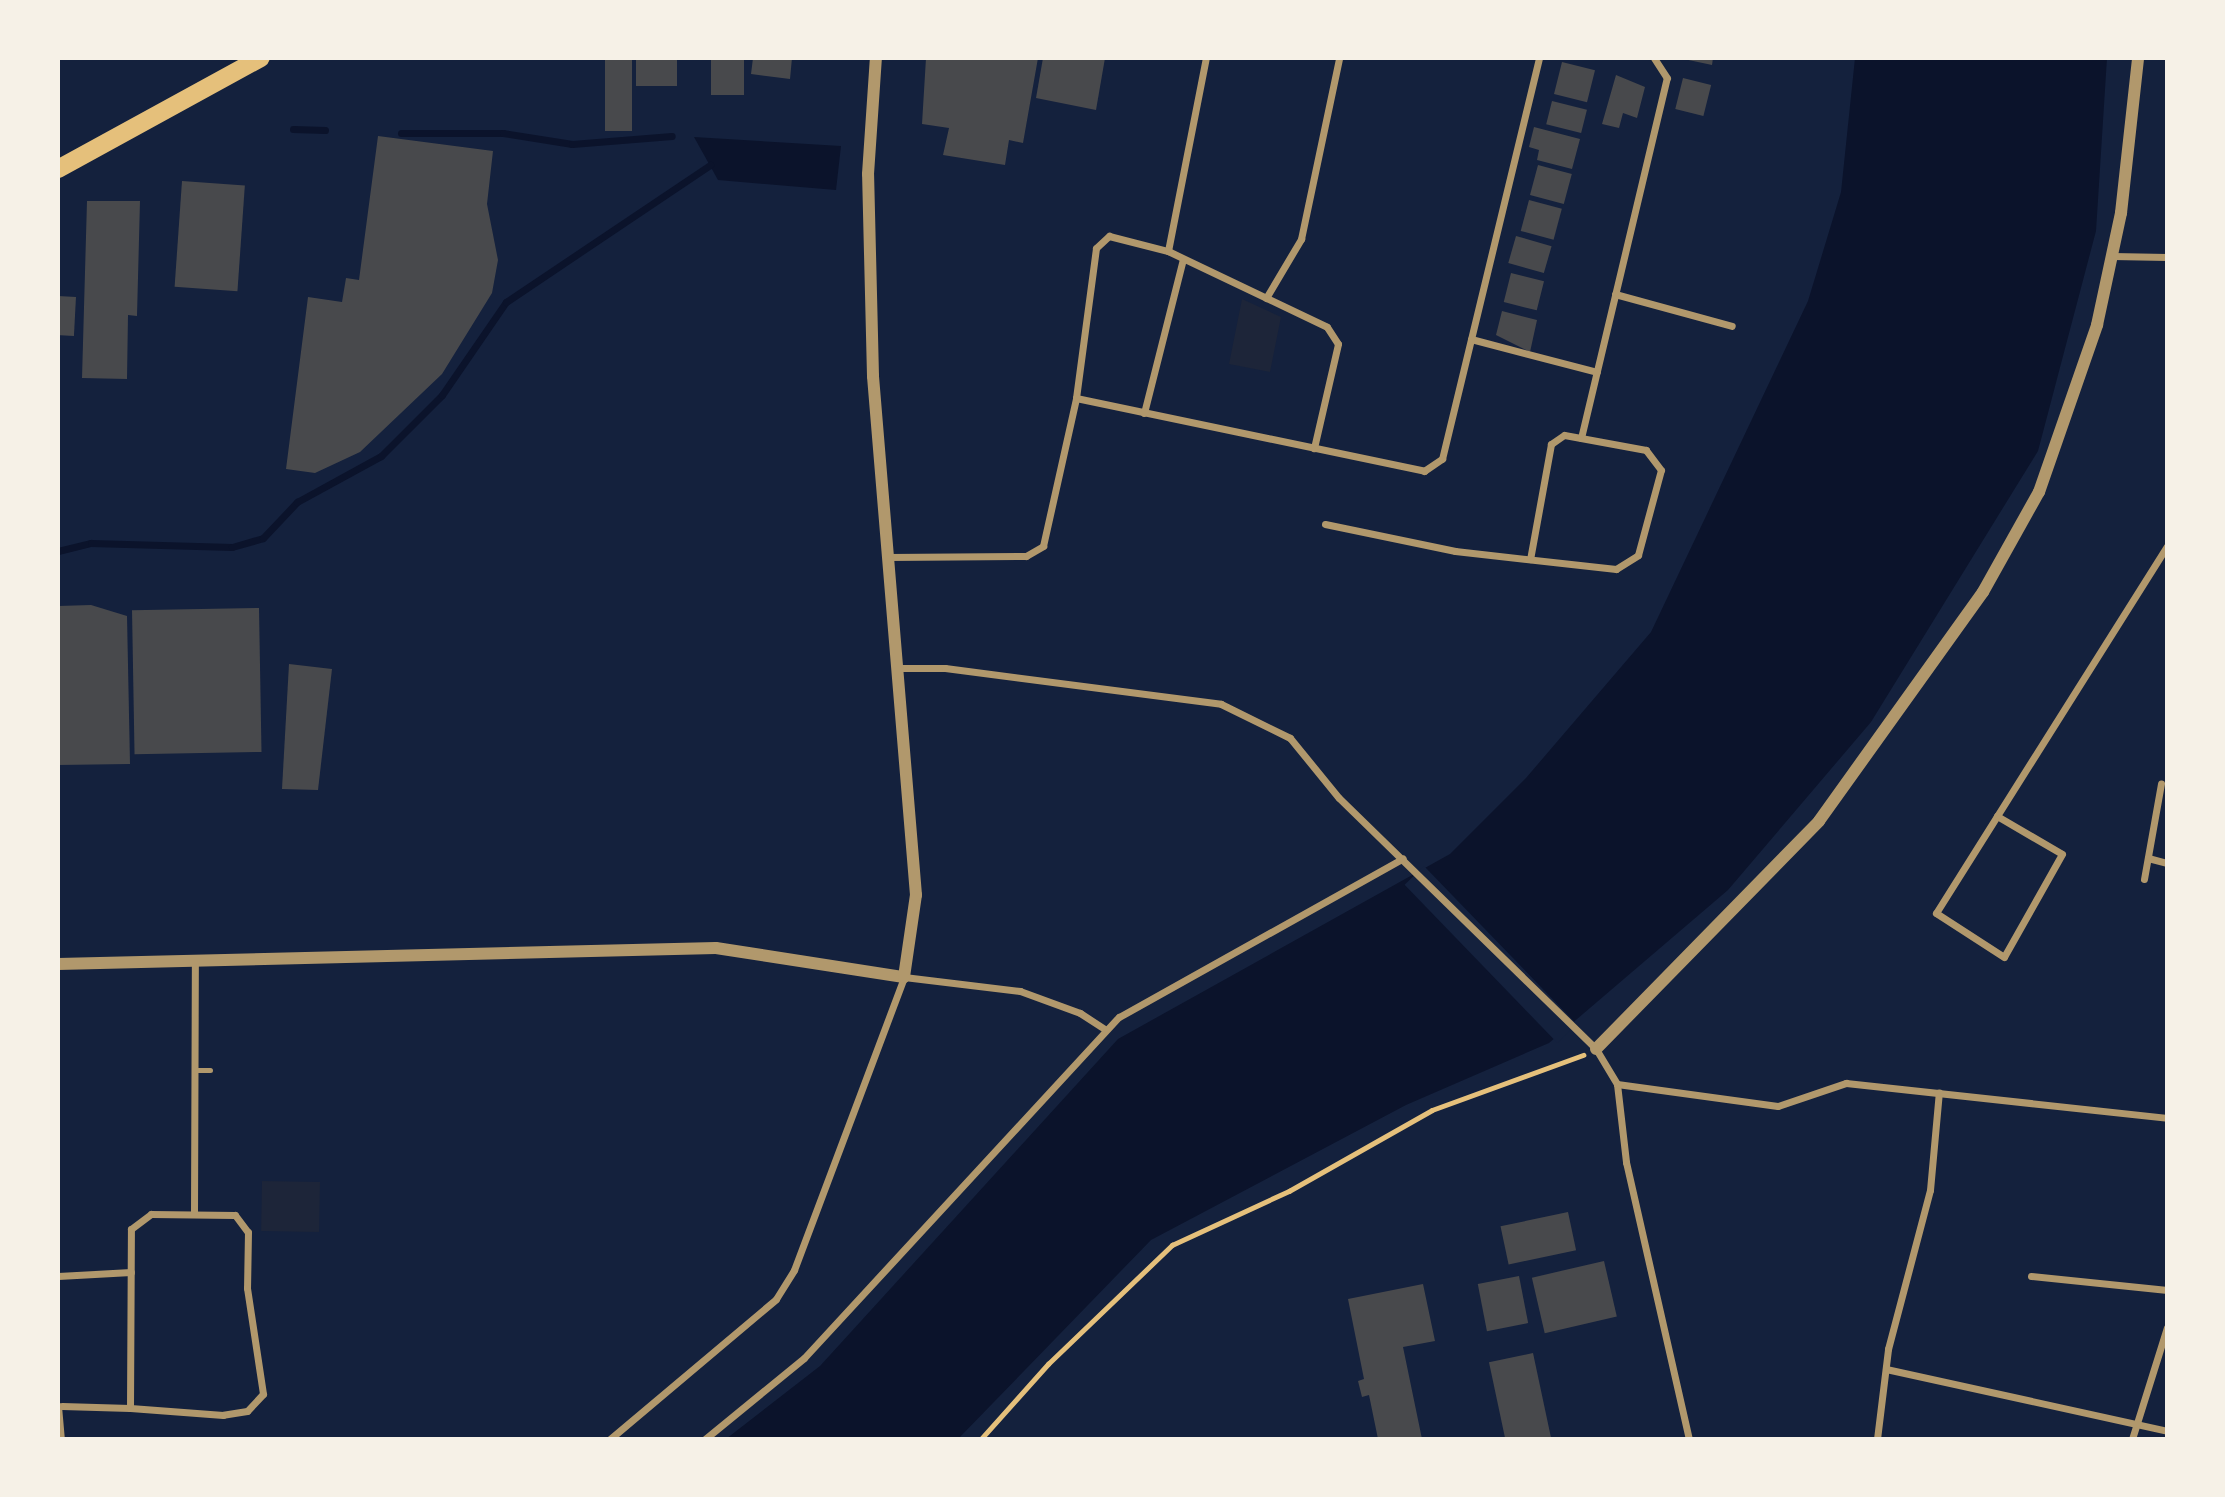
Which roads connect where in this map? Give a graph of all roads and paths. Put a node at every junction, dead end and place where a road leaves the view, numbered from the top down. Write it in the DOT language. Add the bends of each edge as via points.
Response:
graph roads {
  1 [pos="261,58"];
  2 [pos="876,58"];
  3 [pos="1206,58"];
  4 [pos="1339,58"];
  5 [pos="1539,58"];
  6 [pos="1652,58"];
  7 [pos="2138,58"];
  8 [pos="58,169"];
  9 [pos="1168,251"];
  10 [pos="2112,256"];
  11 [pos="2167,257"];
  12 [pos="1183,259"];
  13 [pos="1615,294"];
  14 [pos="1266,298"];
  15 [pos="1732,326"];
  16 [pos="1471,339"];
  17 [pos="1597,372"];
  18 [pos="1076,398"];
  19 [pos="1144,412"];
  20 [pos="1581,438"];
  21 [pos="1314,448"];
  22 [pos="1325,524"];
  23 [pos="2167,545"];
  24 [pos="888,557"];
  25 [pos="1530,559"];
  26 [pos="897,668"];
  27 [pos="2161,784"];
  28 [pos="1997,816"];
  29 [pos="1403,858"];
  30 [pos="2148,858"];
  31 [pos="2167,863"];
  32 [pos="2144,879"];
  33 [pos="195,963"];
  34 [pos="58,964"];
  35 [pos="904,977"];
  36 [pos="1105,1029"];
  37 [pos="1596,1049"];
  38 [pos="195,1070"];
  39 [pos="210,1070"];
  40 [pos="1617,1084"];
  41 [pos="1939,1092"];
  42 [pos="2167,1118"];
  43 [pos="194,1214"];
  44 [pos="131,1272"];
  45 [pos="58,1276"];
  46 [pos="2031,1276"];
  47 [pos="2167,1290"];
  48 [pos="2167,1327"];
  49 [pos="1886,1369"];
  50 [pos="60,1406"];
  51 [pos="130,1408"];
  52 [pos="2136,1423"];
  53 [pos="2167,1431"];
  54 [pos="61,1439"];
  55 [pos="610,1439"];
  56 [pos="705,1439"];
  57 [pos="981,1439"];
  58 [pos="1689,1439"];
  59 [pos="1877,1439"];
  60 [pos="2132,1439"];
  1 -- 8 [label="highway"];
  2 -- 24 [label="street" via="868,174 873,376"];
  3 -- 9 [label="street"];
  4 -- 14 [label="street" via="1301,239"];
  5 -- 16 [label="street"];
  6 -- 13 [label="street" via="1667,78"];
  7 -- 10 [label="street"];
  9 -- 12 [label="street"];
  9 -- 18 [label="street" via="1118,235 1096,248"];
  10 -- 11 [label="street"];
  10 -- 37 [label="street" via="2065,430 1983,592 1819,821"];
  12 -- 14 [label="street"];
  12 -- 19 [label="street"];
  13 -- 15 [label="street"];
  13 -- 17 [label="street"];
  14 -- 21 [label="street" via="1327,327 1338,344"];
  16 -- 17 [label="street"];
  16 -- 21 [label="street" via="1442,459 1424,471"];
  17 -- 20 [label="street"];
  18 -- 19 [label="street"];
  18 -- 24 [label="street" via="1043,546 1026,556"];
  19 -- 21 [label="street"];
  20 -- 25 [label="street" via="1564,435 1551,444"];
  20 -- 25 [label="street" via="1646,450 1661,470 1638,555 1616,569"];
  22 -- 25 [label="street"];
  23 -- 28 [label="street"];
  24 -- 26 [label="street"];
  26 -- 29 [label="street" via="945,668 1221,704 1256,716 1290,738 1339,798"];
  26 -- 35 [label="street" via="916,895"];
  27 -- 30 [label="street"];
  28 -- 28 [label="street" via="1936,913 2004,957 2062,854"];
  29 -- 36 [label="street"];
  29 -- 37 [label="street"];
  30 -- 31 [label="street"];
  30 -- 32 [label="street"];
  33 -- 34 [label="street"];
  33 -- 35 [label="street" via="716,948"];
  33 -- 38 [label="street"];
  35 -- 36 [label="street" via="1020,991"];
  35 -- 55 [label="street" via="794,1270 776,1299"];
  36 -- 56 [label="street" via="804,1358"];
  37 -- 40 [label="street"];
  37 -- 57 [label="path" via="1432,1110 1289,1191 1172,1245 1057,1354"];
  38 -- 39 [label="lane"];
  38 -- 43 [label="street"];
  40 -- 41 [label="street" via="1778,1106 1846,1083"];
  40 -- 58 [label="street" via="1626,1161"];
  41 -- 42 [label="street"];
  41 -- 49 [label="street" via="1930,1190"];
  43 -- 44 [label="street" via="150,1214 131,1229"];
  43 -- 51 [label="street" via="235,1215 248,1232 247,1288 263,1394 247,1411 223,1415"];
  44 -- 45 [label="street"];
  44 -- 51 [label="street"];
  46 -- 47 [label="street"];
  48 -- 52 [label="street"];
  49 -- 52 [label="street"];
  49 -- 59 [label="street"];
  50 -- 51 [label="street"];
  50 -- 54 [label="street"];
  52 -- 53 [label="street"];
  52 -- 60 [label="street"];
}
